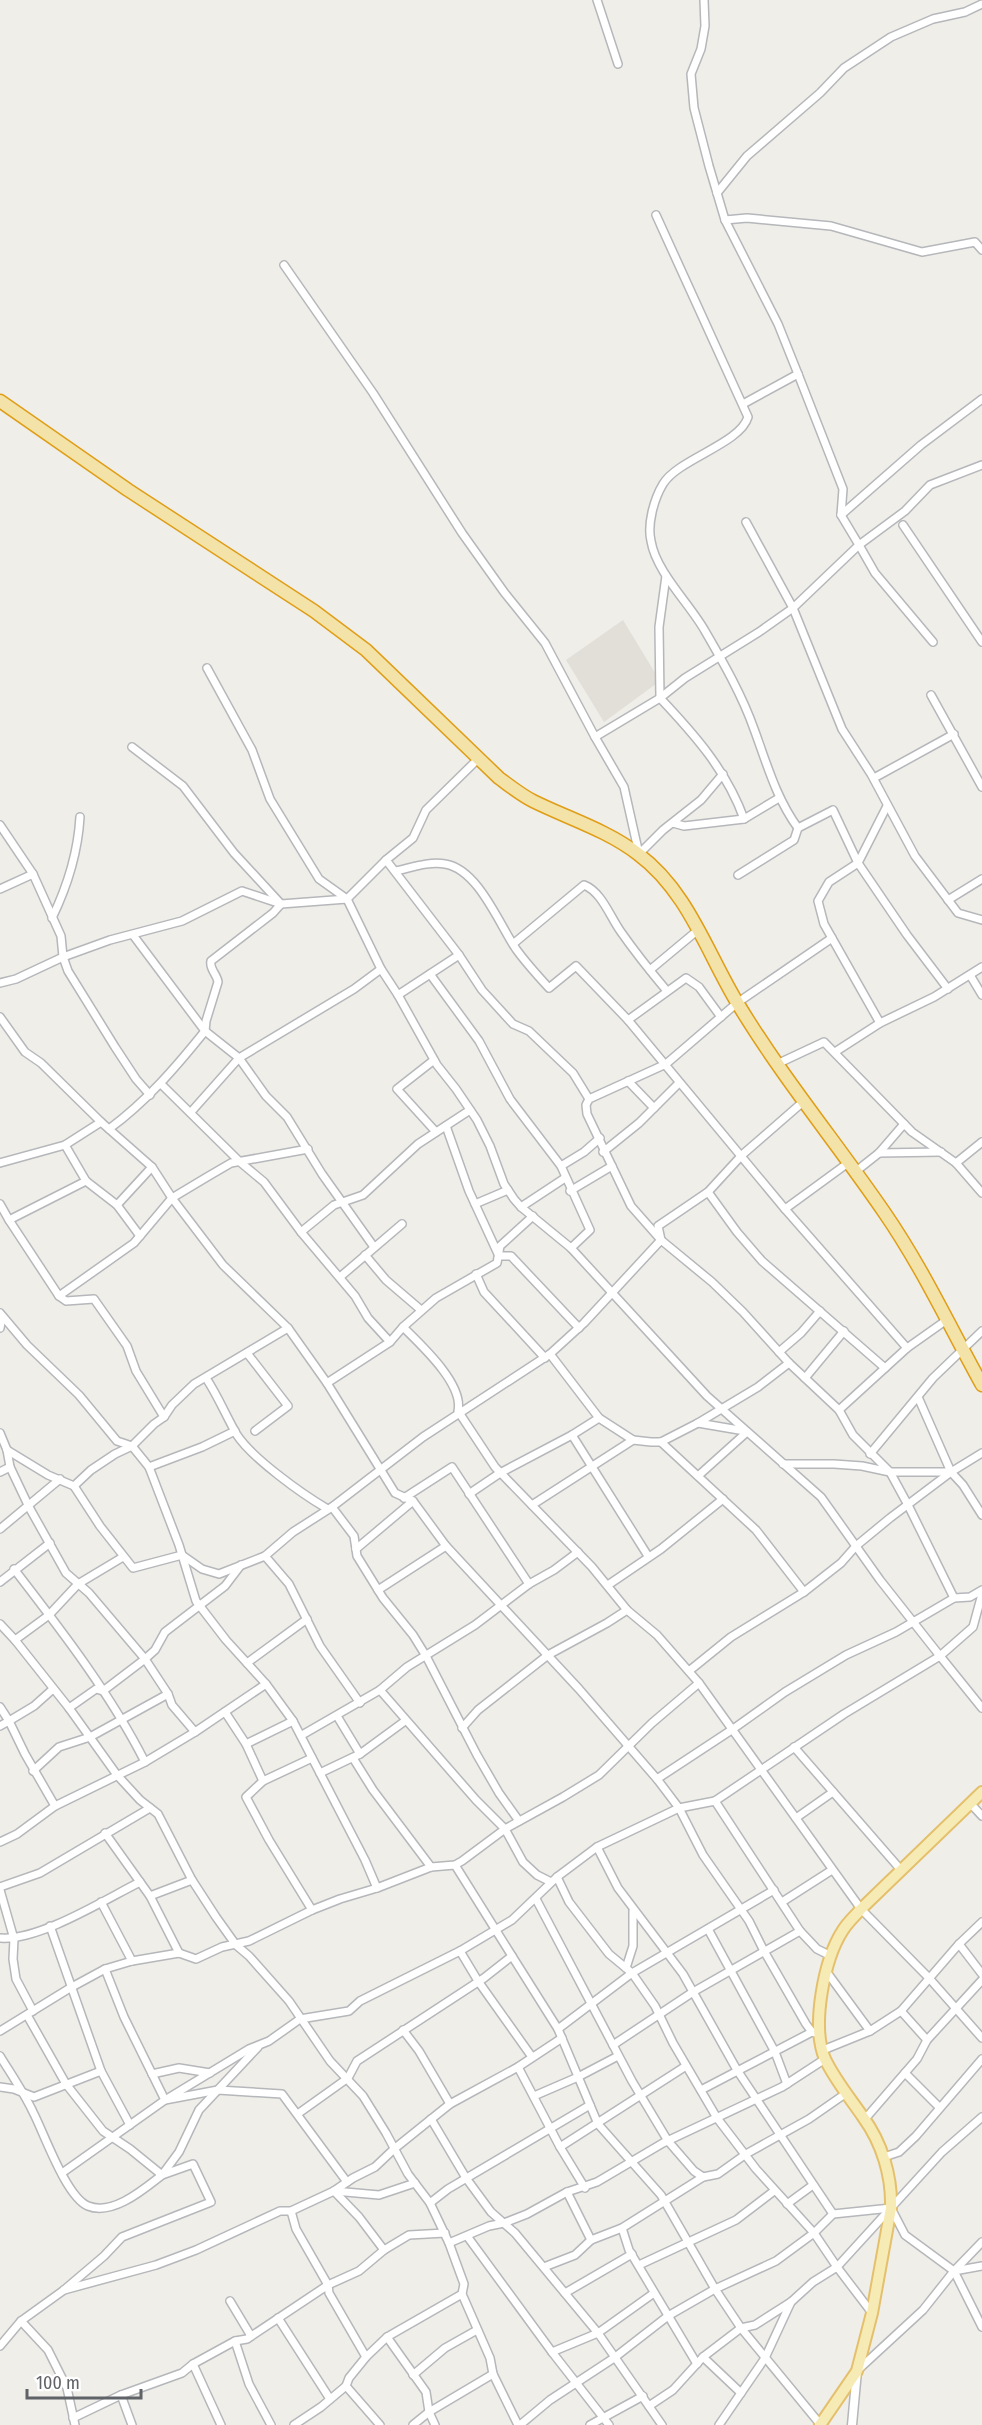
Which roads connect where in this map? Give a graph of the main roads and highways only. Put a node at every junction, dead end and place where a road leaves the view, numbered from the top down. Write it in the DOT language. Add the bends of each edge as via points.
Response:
graph roads {
  1 [pos="0,401"];
  2 [pos="982,1385"];
  3 [pos="982,1792"];
  4 [pos="821,2424"];
  1 -- 2 [label="highway" via="366,650 478,759 530,800 608,835 639,854 678,897 737,1003 885,1213"];
  3 -- 4 [label="main road" via="843,1929 826,1971 816,2033 845,2094 865,2119 884,2157 891,2208 857,2371"];
}
